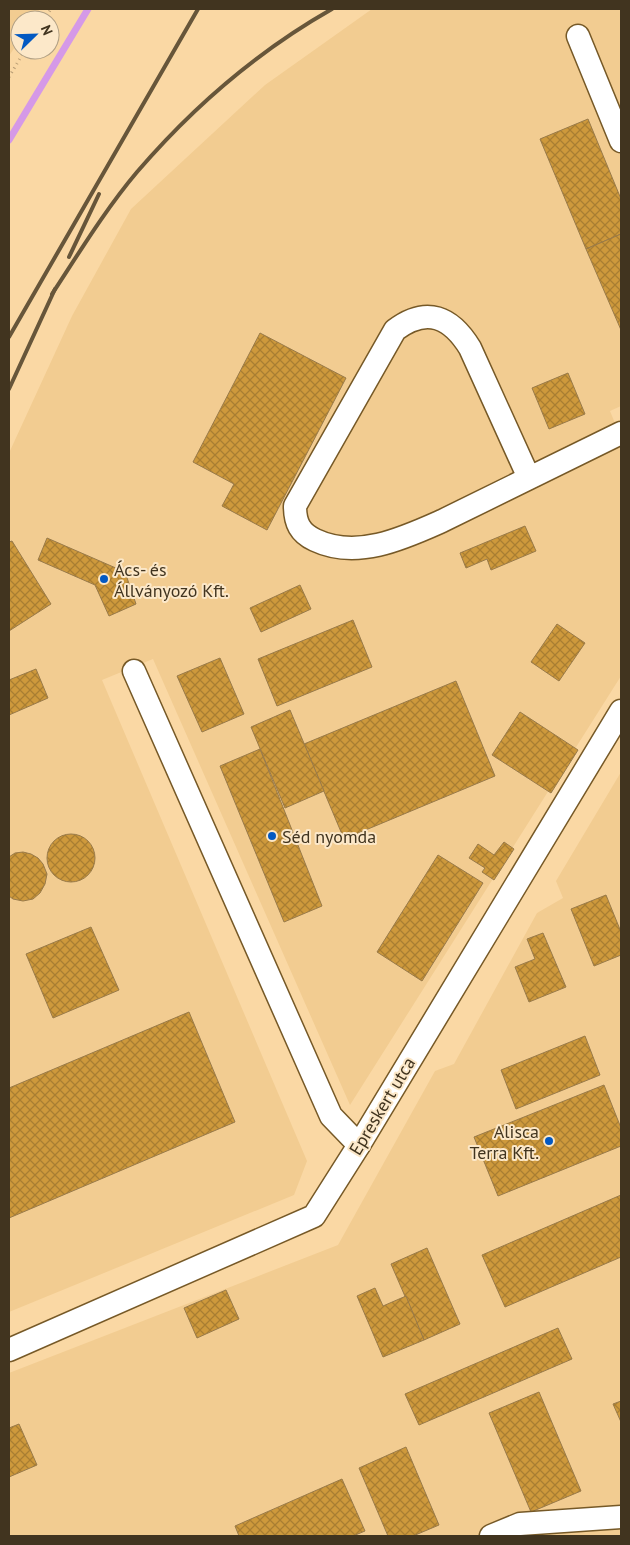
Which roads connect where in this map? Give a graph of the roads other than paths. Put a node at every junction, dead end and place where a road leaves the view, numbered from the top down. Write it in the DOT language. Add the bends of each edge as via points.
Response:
graph roads {
  1 [pos="578,36"];
  2 [pos="621,142"];
  3 [pos="621,433"];
  4 [pos="529,478"];
  5 [pos="134,671"];
  6 [pos="621,711"];
  7 [pos="359,1145"];
  8 [pos="9,1350"];
  9 [pos="621,1517"];
  10 [pos="491,1536"];
  1 -- 2 [label="street"];
  3 -- 4 [label="street"];
  4 -- 4 [label="street" via="415,533 363,548 330,546 316,541 299,528 295,517 295,506 391,337 405,323 417,318 440,319 461,334"];
  5 -- 7 [label="street" via="331,1116"];
  6 -- 7 [label="street, Epreskert utca"];
  7 -- 8 [label="street, Epreskert utca" via="314,1216"];
  9 -- 10 [label="street" via="520,1524"];
}
